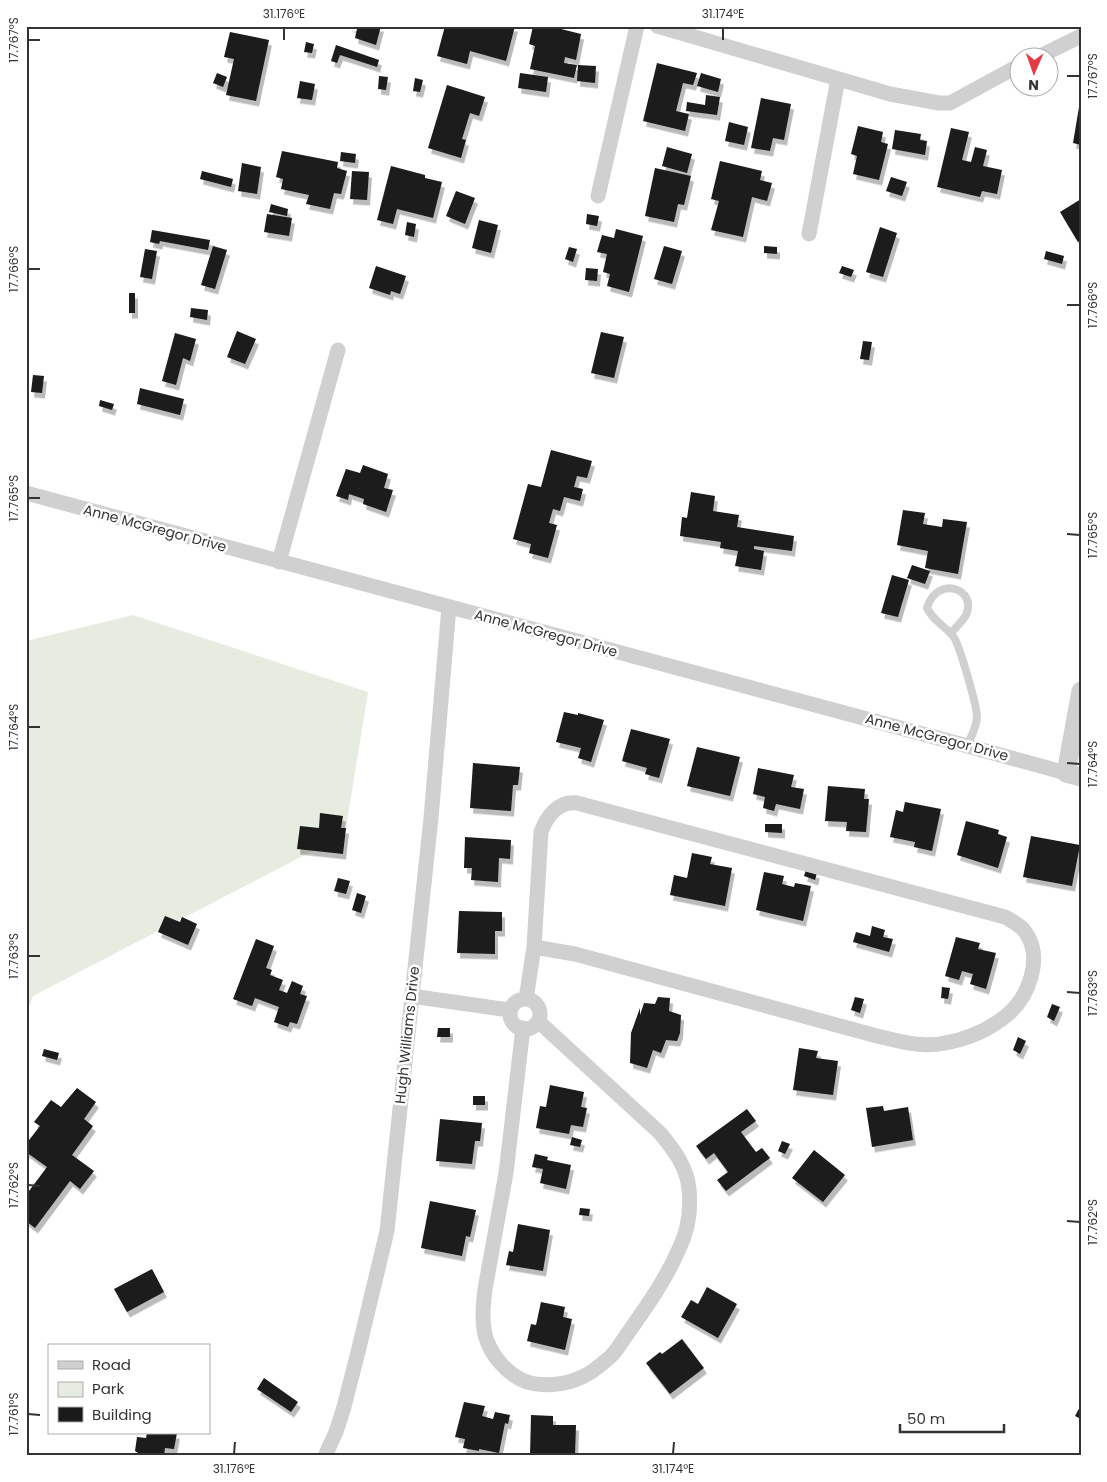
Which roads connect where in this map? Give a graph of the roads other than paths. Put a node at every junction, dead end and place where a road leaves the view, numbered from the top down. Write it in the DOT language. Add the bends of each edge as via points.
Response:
graph roads {
  1 [pos="637,26"];
  2 [pos="657,26"];
  3 [pos="1081,36"];
  4 [pos="1056,48"];
  5 [pos="1010,70"];
  6 [pos="838,79"];
  7 [pos="598,196"];
  8 [pos="809,234"];
  9 [pos="338,350"];
  10 [pos="26,493"];
  11 [pos="279,562"];
  12 [pos="449,607"];
  13 [pos="950,633"];
  14 [pos="1081,691"];
  15 [pos="967,746"];
  16 [pos="1073,775"];
  17 [pos="534,947"];
  18 [pos="411,996"];
  19 [pos="526,999"];
  20 [pos="510,1010"];
  21 [pos="538,1021"];
  22 [pos="523,1028"];
  23 [pos="325,1456"];
  1 -- 7 [label="street"];
  2 -- 6 [label="street"];
  3 -- 4 [label="street"];
  5 -- 6 [label="street" via="944,104 890,94"];
  6 -- 8 [label="street"];
  9 -- 11 [label="street"];
  10 -- 11 [label="street, Anne McGregor Drive"];
  11 -- 12 [label="street, Anne McGregor Drive"];
  12 -- 15 [label="street, Anne McGregor Drive"];
  12 -- 18 [label="street, Hugh Williams Drive" via="431,818"];
  13 -- 13 [label="lane" via="931,617 927,608 936,592 948,588 959,590 968,605 966,615"];
  13 -- 15 [label="lane" via="955,637 962,658 977,716"];
  14 -- 16 [label="street"];
  15 -- 16 [label="street, Anne McGregor Drive"];
  17 -- 17 [label="street" via="541,832 552,813 568,802 1005,917 1025,931 1032,947 1033,961 1032,975 1024,994 1009,1014 970,1037 929,1045 877,1036 575,954"];
  17 -- 19 [label="street"];
  18 -- 20 [label="street"];
  18 -- 23 [label="street, Hugh Williams Drive" via="386,1231 344,1407"];
  19 -- 20 [label="street" via="513,1004"];
  19 -- 21 [label="street" via="539,1010"];
  20 -- 22 [label="street" via="511,1020"];
  21 -- 22 [label="street"];
  21 -- 22 [label="street" via="660,1133 684,1168 689,1189 686,1231 650,1302 611,1356 581,1378 556,1384 523,1380 503,1365 487,1341 484,1322 485,1289 506,1173"];
}
